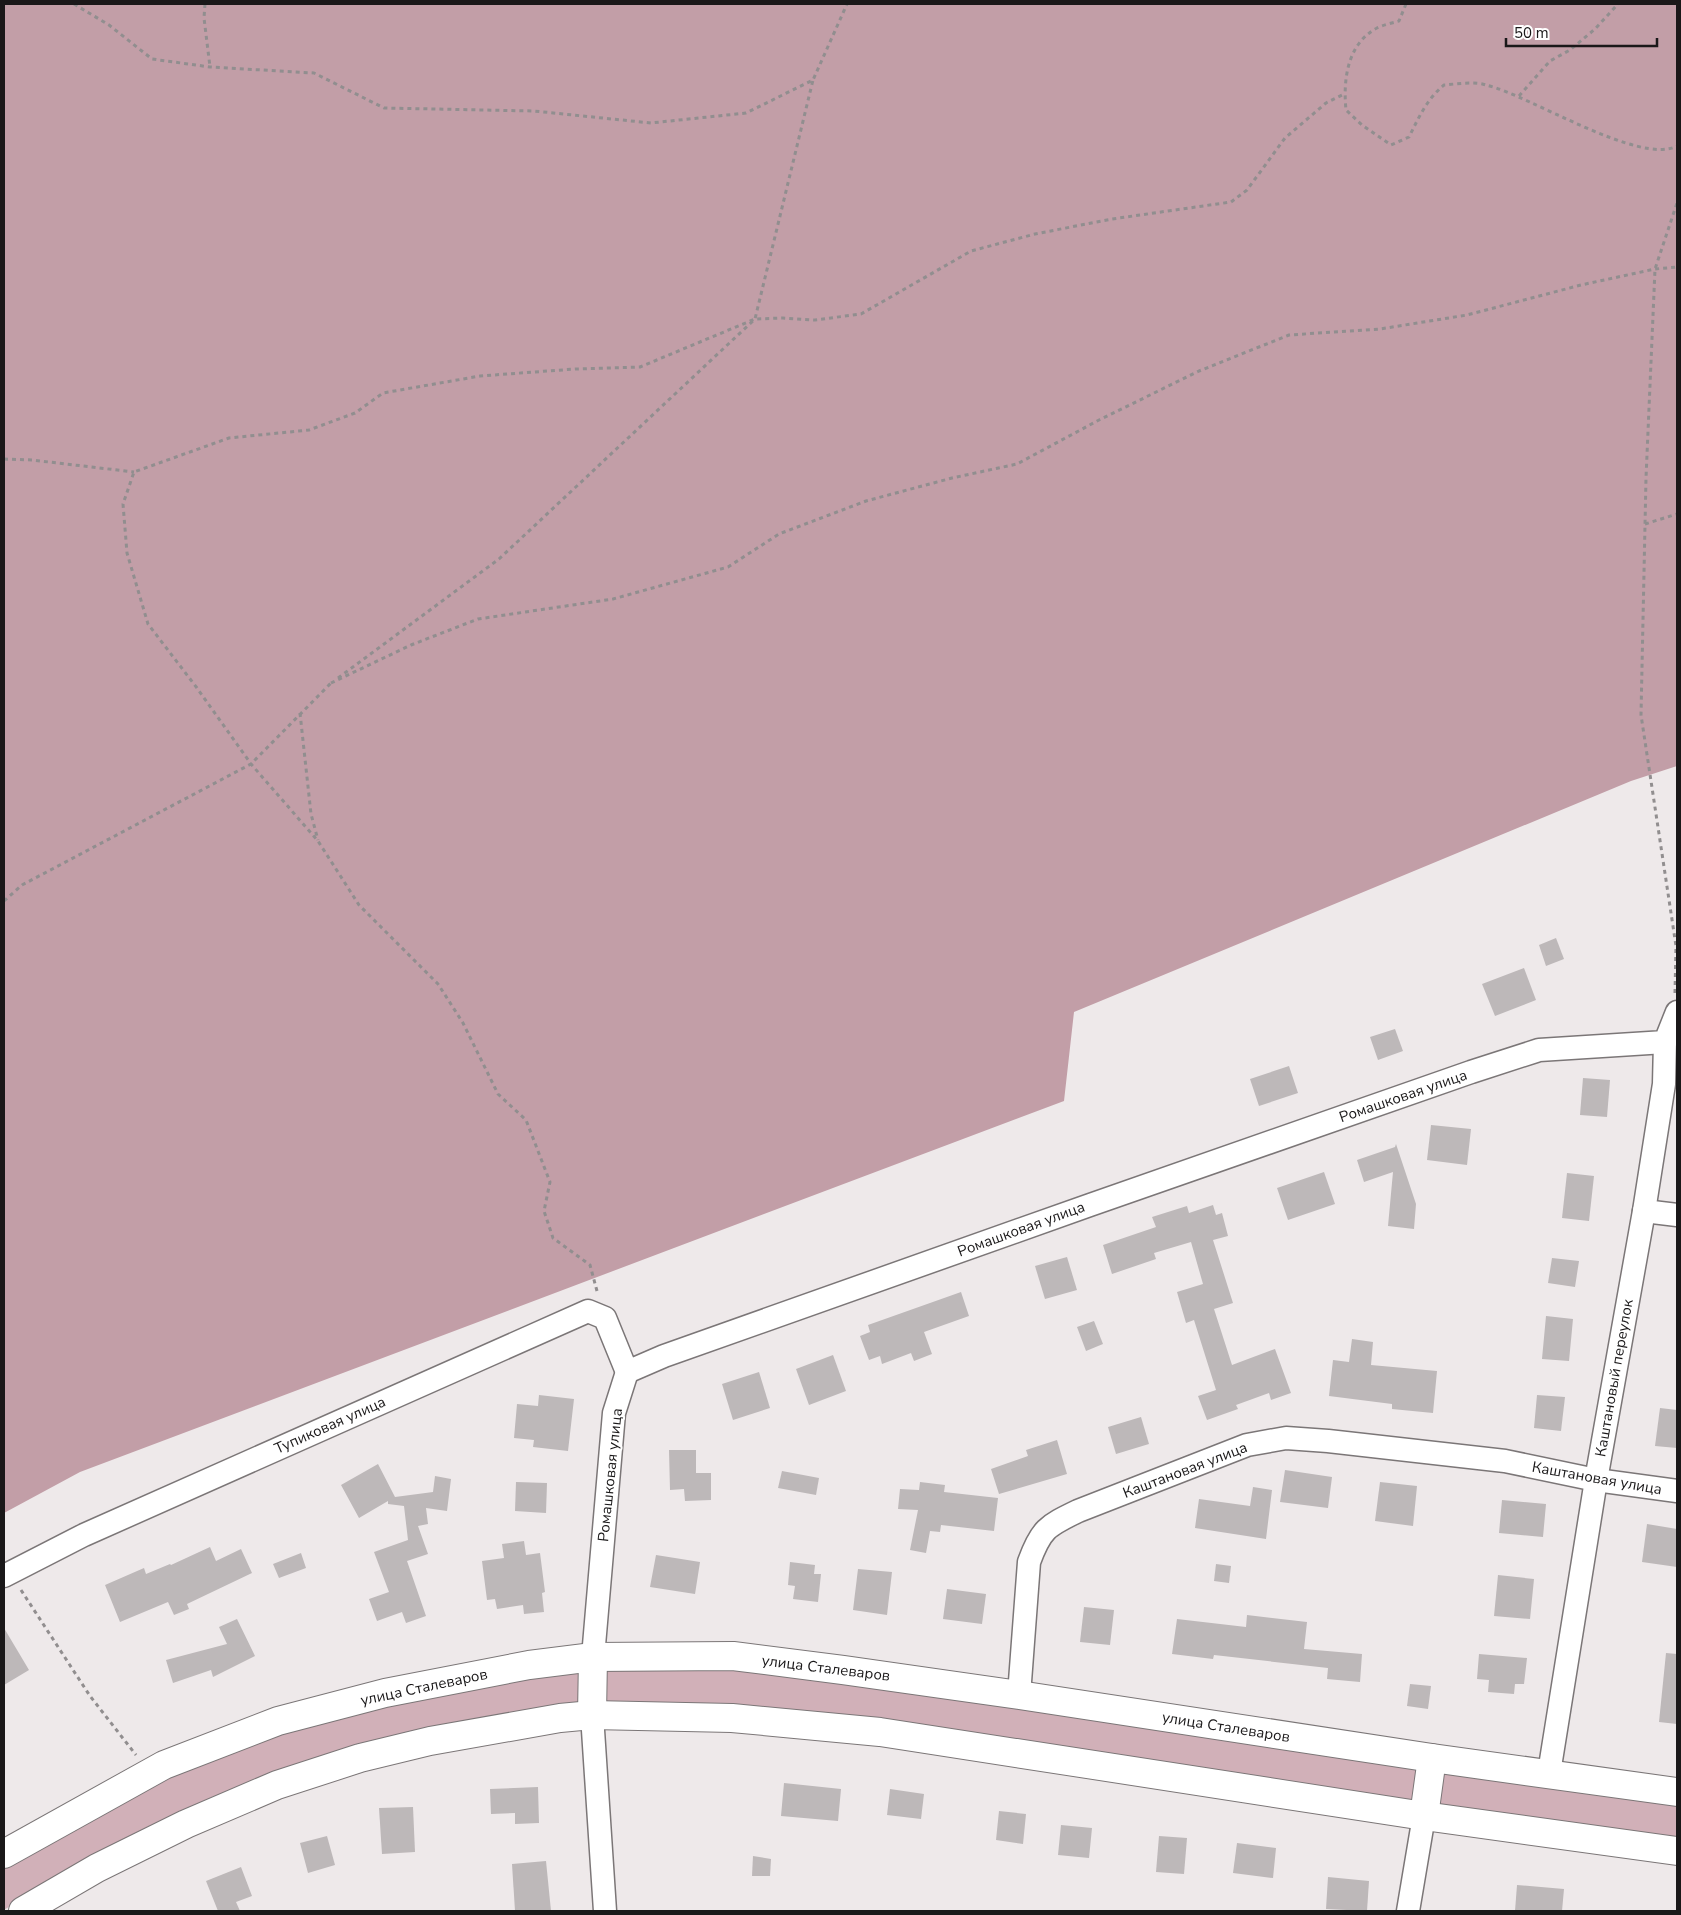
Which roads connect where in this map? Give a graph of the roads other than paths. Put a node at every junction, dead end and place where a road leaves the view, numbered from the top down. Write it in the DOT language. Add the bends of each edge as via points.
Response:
graph roads {
  1 [pos="1676,1006"];
  2 [pos="1665,1042"];
  3 [pos="1644,1211"];
  4 [pos="1677,1215"];
  5 [pos="627,1372"];
  6 [pos="1596,1480"];
  7 [pos="1677,1491"];
  8 [pos="6,1574"];
  9 [pos="593,1657"];
  10 [pos="1019,1695"];
  11 [pos="592,1715"];
  12 [pos="1432,1758"];
  13 [pos="1549,1773"];
  14 [pos="1677,1792"];
  15 [pos="1424,1816"];
  16 [pos="1677,1851"];
  17 [pos="4,1854"];
  18 [pos="23,1911"];
  19 [pos="605,1911"];
  20 [pos="1408,1911"];
  1 -- 2 [label="street"];
  2 -- 3 [label="street, Каштановый переулок" via="1664,1084"];
  2 -- 5 [label="street, Ромашковая улица" via="1539,1050 1034,1224"];
  3 -- 4 [label="street"];
  3 -- 6 [label="street, Каштановый переулок"];
  5 -- 8 [label="street, Тупиковая улица" via="605,1318 588,1310 84,1535"];
  5 -- 9 [label="street, Ромашковая улица" via="614,1413"];
  6 -- 7 [label="street, Каштановая улица"];
  6 -- 10 [label="street, Каштановая улица" via="1505,1461 1328,1441 1286,1438 1247,1445 1051,1524 1037,1542 1029,1562"];
  6 -- 13 [label="street, Каштановый переулок"];
  9 -- 10 [label="main road, улица Сталеваров" via="733,1656"];
  9 -- 11 [label="main road"];
  9 -- 17 [label="main road, улица Сталеваров" via="529,1665 385,1693 287,1719 164,1765"];
  10 -- 12 [label="main road, улица Сталеваров"];
  11 -- 15 [label="main road" via="732,1718 880,1732"];
  11 -- 18 [label="main road" via="430,1740 360,1758 278,1785 177,1828 96,1868"];
  11 -- 19 [label="street"];
  12 -- 13 [label="main road, улица Сталеваров"];
  12 -- 15 [label="main road"];
  13 -- 14 [label="main road, улица Сталеваров"];
  15 -- 16 [label="main road"];
  15 -- 20 [label="street"];
}
